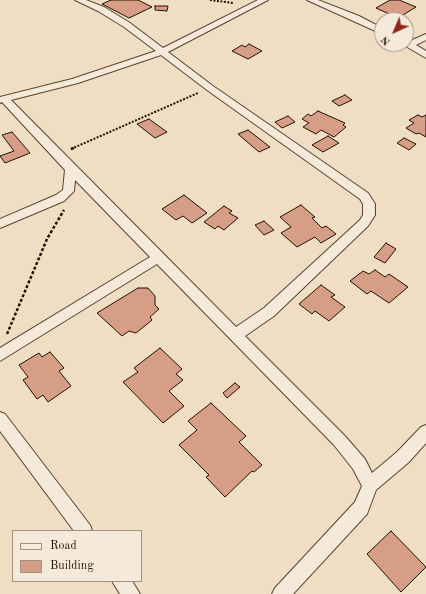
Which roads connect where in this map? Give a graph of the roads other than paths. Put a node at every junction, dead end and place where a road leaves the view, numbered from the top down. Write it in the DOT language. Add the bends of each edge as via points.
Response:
graph roads {
  1 [pos="81,0"];
  2 [pos="264,0"];
  3 [pos="311,0"];
  4 [pos="374,27"];
  5 [pos="426,37"];
  6 [pos="414,42"];
  7 [pos="414,48"];
  8 [pos="162,52"];
  9 [pos="426,55"];
  10 [pos="2,99"];
  11 [pos="71,169"];
  12 [pos="0,224"];
  13 [pos="159,257"];
  14 [pos="235,335"];
  15 [pos="0,355"];
  16 [pos="0,419"];
  17 [pos="426,432"];
  18 [pos="370,485"];
  19 [pos="83,530"];
  20 [pos="122,582"];
  21 [pos="131,594"];
  22 [pos="281,594"];
  1 -- 8 [label="street" via="128,25"];
  2 -- 8 [label="street"];
  3 -- 4 [label="street"];
  5 -- 6 [label="street"];
  7 -- 9 [label="street"];
  8 -- 10 [label="street" via="75,81"];
  8 -- 14 [label="street" via="364,196 369,204 369,215 364,223 280,302"];
  10 -- 11 [label="street"];
  11 -- 12 [label="street" via="68,191 60,198"];
  11 -- 13 [label="street"];
  13 -- 14 [label="street"];
  13 -- 15 [label="street"];
  14 -- 18 [label="street" via="339,440 359,464"];
  16 -- 19 [label="street"];
  17 -- 18 [label="street" via="403,457"];
  18 -- 22 [label="street" via="361,508"];
  20 -- 21 [label="street"];
}
